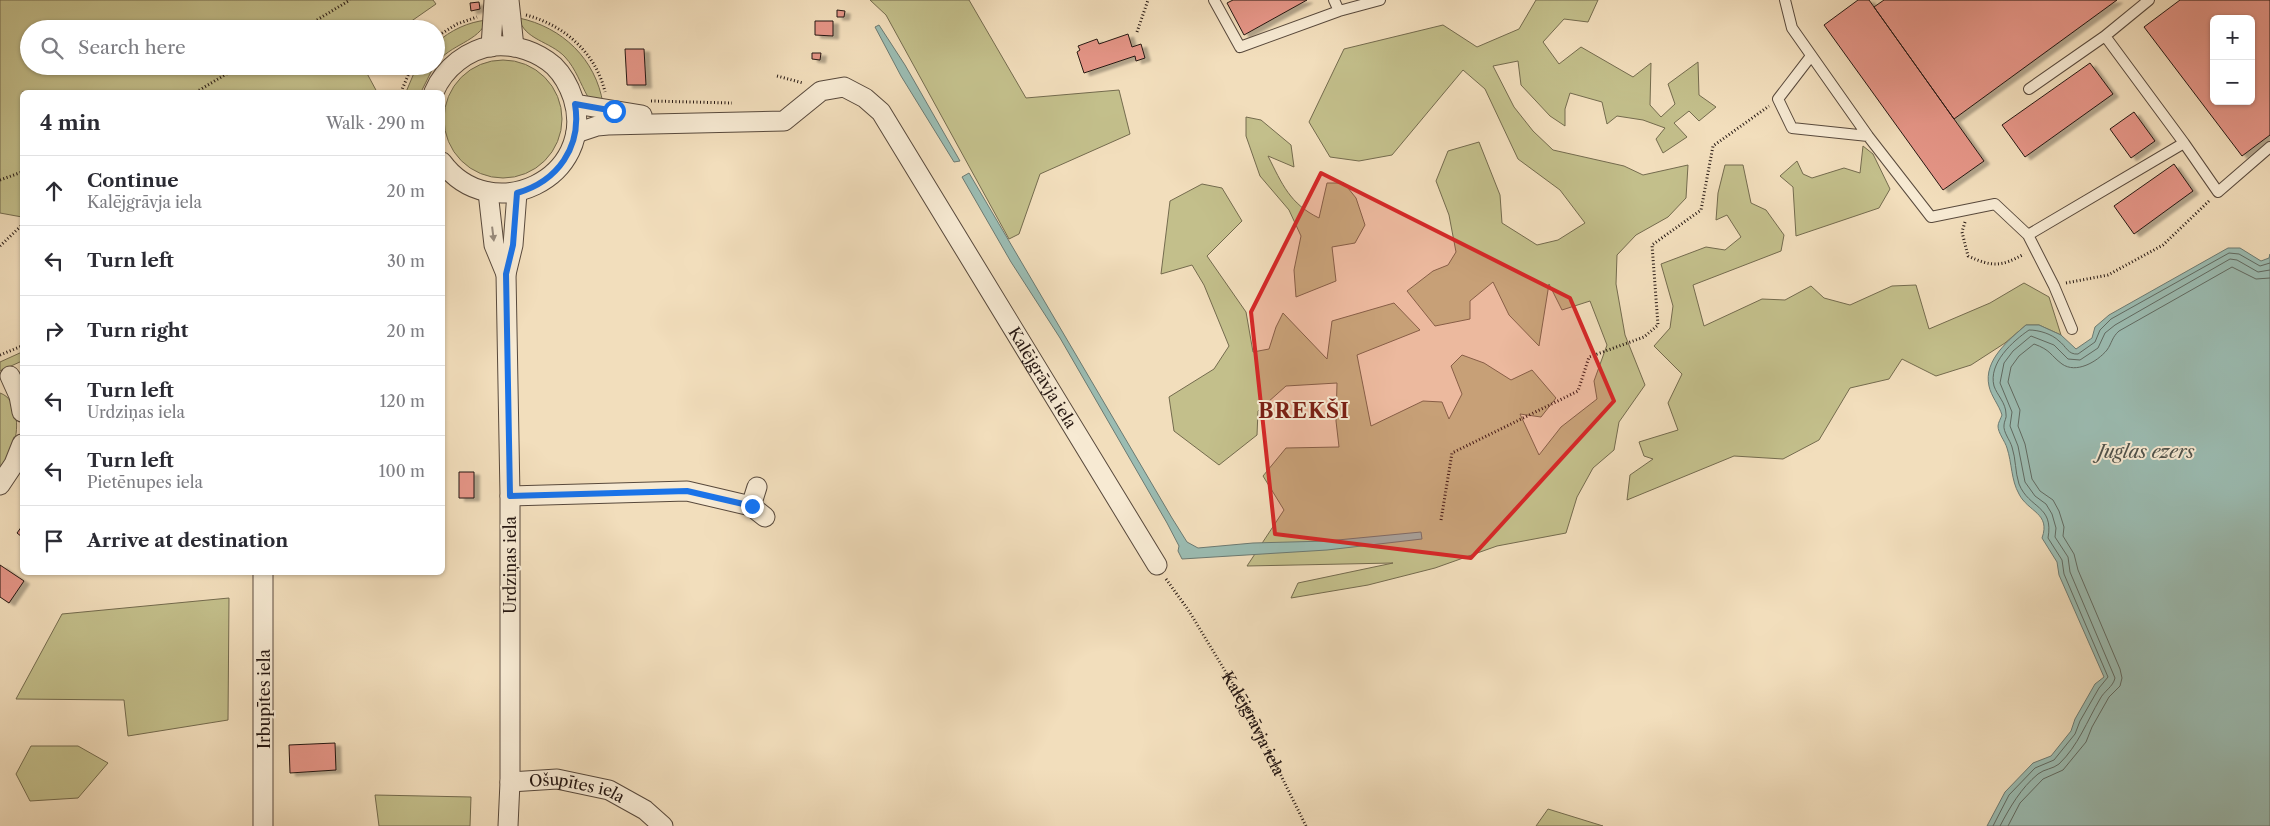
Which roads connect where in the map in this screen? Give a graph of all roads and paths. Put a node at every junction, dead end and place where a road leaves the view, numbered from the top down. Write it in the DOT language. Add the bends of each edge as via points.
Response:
graph roads {
  1 [pos="350,0"];
  2 [pos="1148,0"];
  3 [pos="1214,0"];
  4 [pos="1334,0"];
  5 [pos="1380,0"];
  6 [pos="1785,0"];
  7 [pos="2148,0"];
  8 [pos="514,7"];
  9 [pos="489,8"];
  10 [pos="1339,11"];
  11 [pos="317,20"];
  12 [pos="445,31"];
  13 [pos="1137,32"];
  14 [pos="2106,36"];
  15 [pos="491,47"];
  16 [pos="514,47"];
  17 [pos="1811,56"];
  18 [pos="225,75"];
  19 [pos="408,75"];
  20 [pos="445,75"];
  21 [pos="445,75"];
  22 [pos="777,76"];
  23 [pos="2029,89"];
  24 [pos="199,90"];
  25 [pos="402,90"];
  26 [pos="435,90"];
  27 [pos="821,91"];
  28 [pos="1778,99"];
  29 [pos="607,100"];
  30 [pos="644,101"];
  31 [pos="732,103"];
  32 [pos="575,104"];
  33 [pos="691,122"];
  34 [pos="576,133"];
  35 [pos="1868,136"];
  36 [pos="2184,143"];
  37 [pos="2270,148"];
  38 [pos="445,165"];
  39 [pos="20,173"];
  40 [pos="0,180"];
  41 [pos="488,192"];
  42 [pos="2218,192"];
  43 [pos="517,193"];
  44 [pos="1970,209"];
  45 [pos="20,227"];
  46 [pos="2028,235"];
  47 [pos="0,246"];
  48 [pos="2035,248"];
  49 [pos="506,274"];
  50 [pos="2054,286"];
  51 [pos="2072,329"];
  52 [pos="20,347"];
  53 [pos="0,356"];
  54 [pos="11,375"];
  55 [pos="20,401"];
  56 [pos="20,449"];
  57 [pos="0,485"];
  58 [pos="757,487"];
  59 [pos="510,496"];
  60 [pos="1441,520"];
  61 [pos="1157,565"];
  62 [pos="262,575"];
  63 [pos="510,782"];
  64 [pos="263,826"];
  65 [pos="508,826"];
  66 [pos="663,826"];
  67 [pos="1306,826"];
  1 -- 11 [label="path"];
  2 -- 13 [label="path"];
  3 -- 10 [label="lane" via="1240,47"];
  4 -- 10 [label="lane"];
  5 -- 10 [label="lane"];
  6 -- 17 [label="lane" via="1792,28"];
  7 -- 14 [label="lane"];
  8 -- 16 [label="street"];
  8 -- 29 [label="path" via="573,38 592,60"];
  9 -- 12 [label="path"];
  9 -- 15 [label="street"];
  14 -- 23 [label="lane"];
  14 -- 36 [label="lane"];
  15 -- 16 [label="street"];
  15 -- 20 [label="street" via="468,54"];
  16 -- 32 [label="street" via="538,55 558,70"];
  17 -- 28 [label="lane"];
  17 -- 35 [label="lane"];
  18 -- 24 [label="path"];
  19 -- 25 [label="path"];
  21 -- 26 [label="street"];
  22 -- 27 [label="path"];
  27 -- 33 [label="street" via="784,121"];
  27 -- 61 [label="street, Kalējgrāvja iela" via="844,87 865,98 881,112"];
  28 -- 35 [label="lane" via="1792,128"];
  28 -- 60 [label="path" via="1714,146 1701,210 1652,245 1658,325 1644,337 1589,357 1578,391 1452,453"];
  30 -- 31 [label="path"];
  32 -- 33 [label="street"];
  32 -- 34 [label="street"];
  33 -- 34 [label="street" via="602,125"];
  34 -- 43 [label="street" via="569,154 556,172 538,185"];
  35 -- 44 [label="lane" via="1931,217"];
  36 -- 42 [label="lane"];
  36 -- 46 [label="lane"];
  37 -- 42 [label="lane"];
  38 -- 41 [label="street" via="468,185"];
  39 -- 40 [label="path"];
  41 -- 43 [label="street"];
  41 -- 49 [label="street, Urdziņas iela, one-way" via="494,245"];
  42 -- 50 [label="path" via="2163,245 2108,275"];
  43 -- 49 [label="street, Urdziņas iela" via="513,245"];
  44 -- 46 [label="lane" via="1994,204"];
  44 -- 48 [label="path" via="1962,232 1968,256 1985,264 2007,264"];
  45 -- 47 [label="path"];
  46 -- 48 [label="lane"];
  48 -- 50 [label="lane"];
  49 -- 59 [label="street, Urdziņas iela"];
  50 -- 51 [label="lane"];
  52 -- 53 [label="path"];
  54 -- 55 [label="street"];
  56 -- 57 [label="street"];
  58 -- 59 [label="street" via="758,512 687,491"];
  59 -- 63 [label="street, Urdziņas iela"];
  61 -- 67 [label="path, Kalējgrāvja iela" via="1189,611 1248,710"];
  62 -- 64 [label="street, Irbupītes iela"];
  63 -- 65 [label="street, Urdziņas iela"];
  63 -- 66 [label="street, Ošupītes iela" via="557,778 609,790 645,810"];
}
